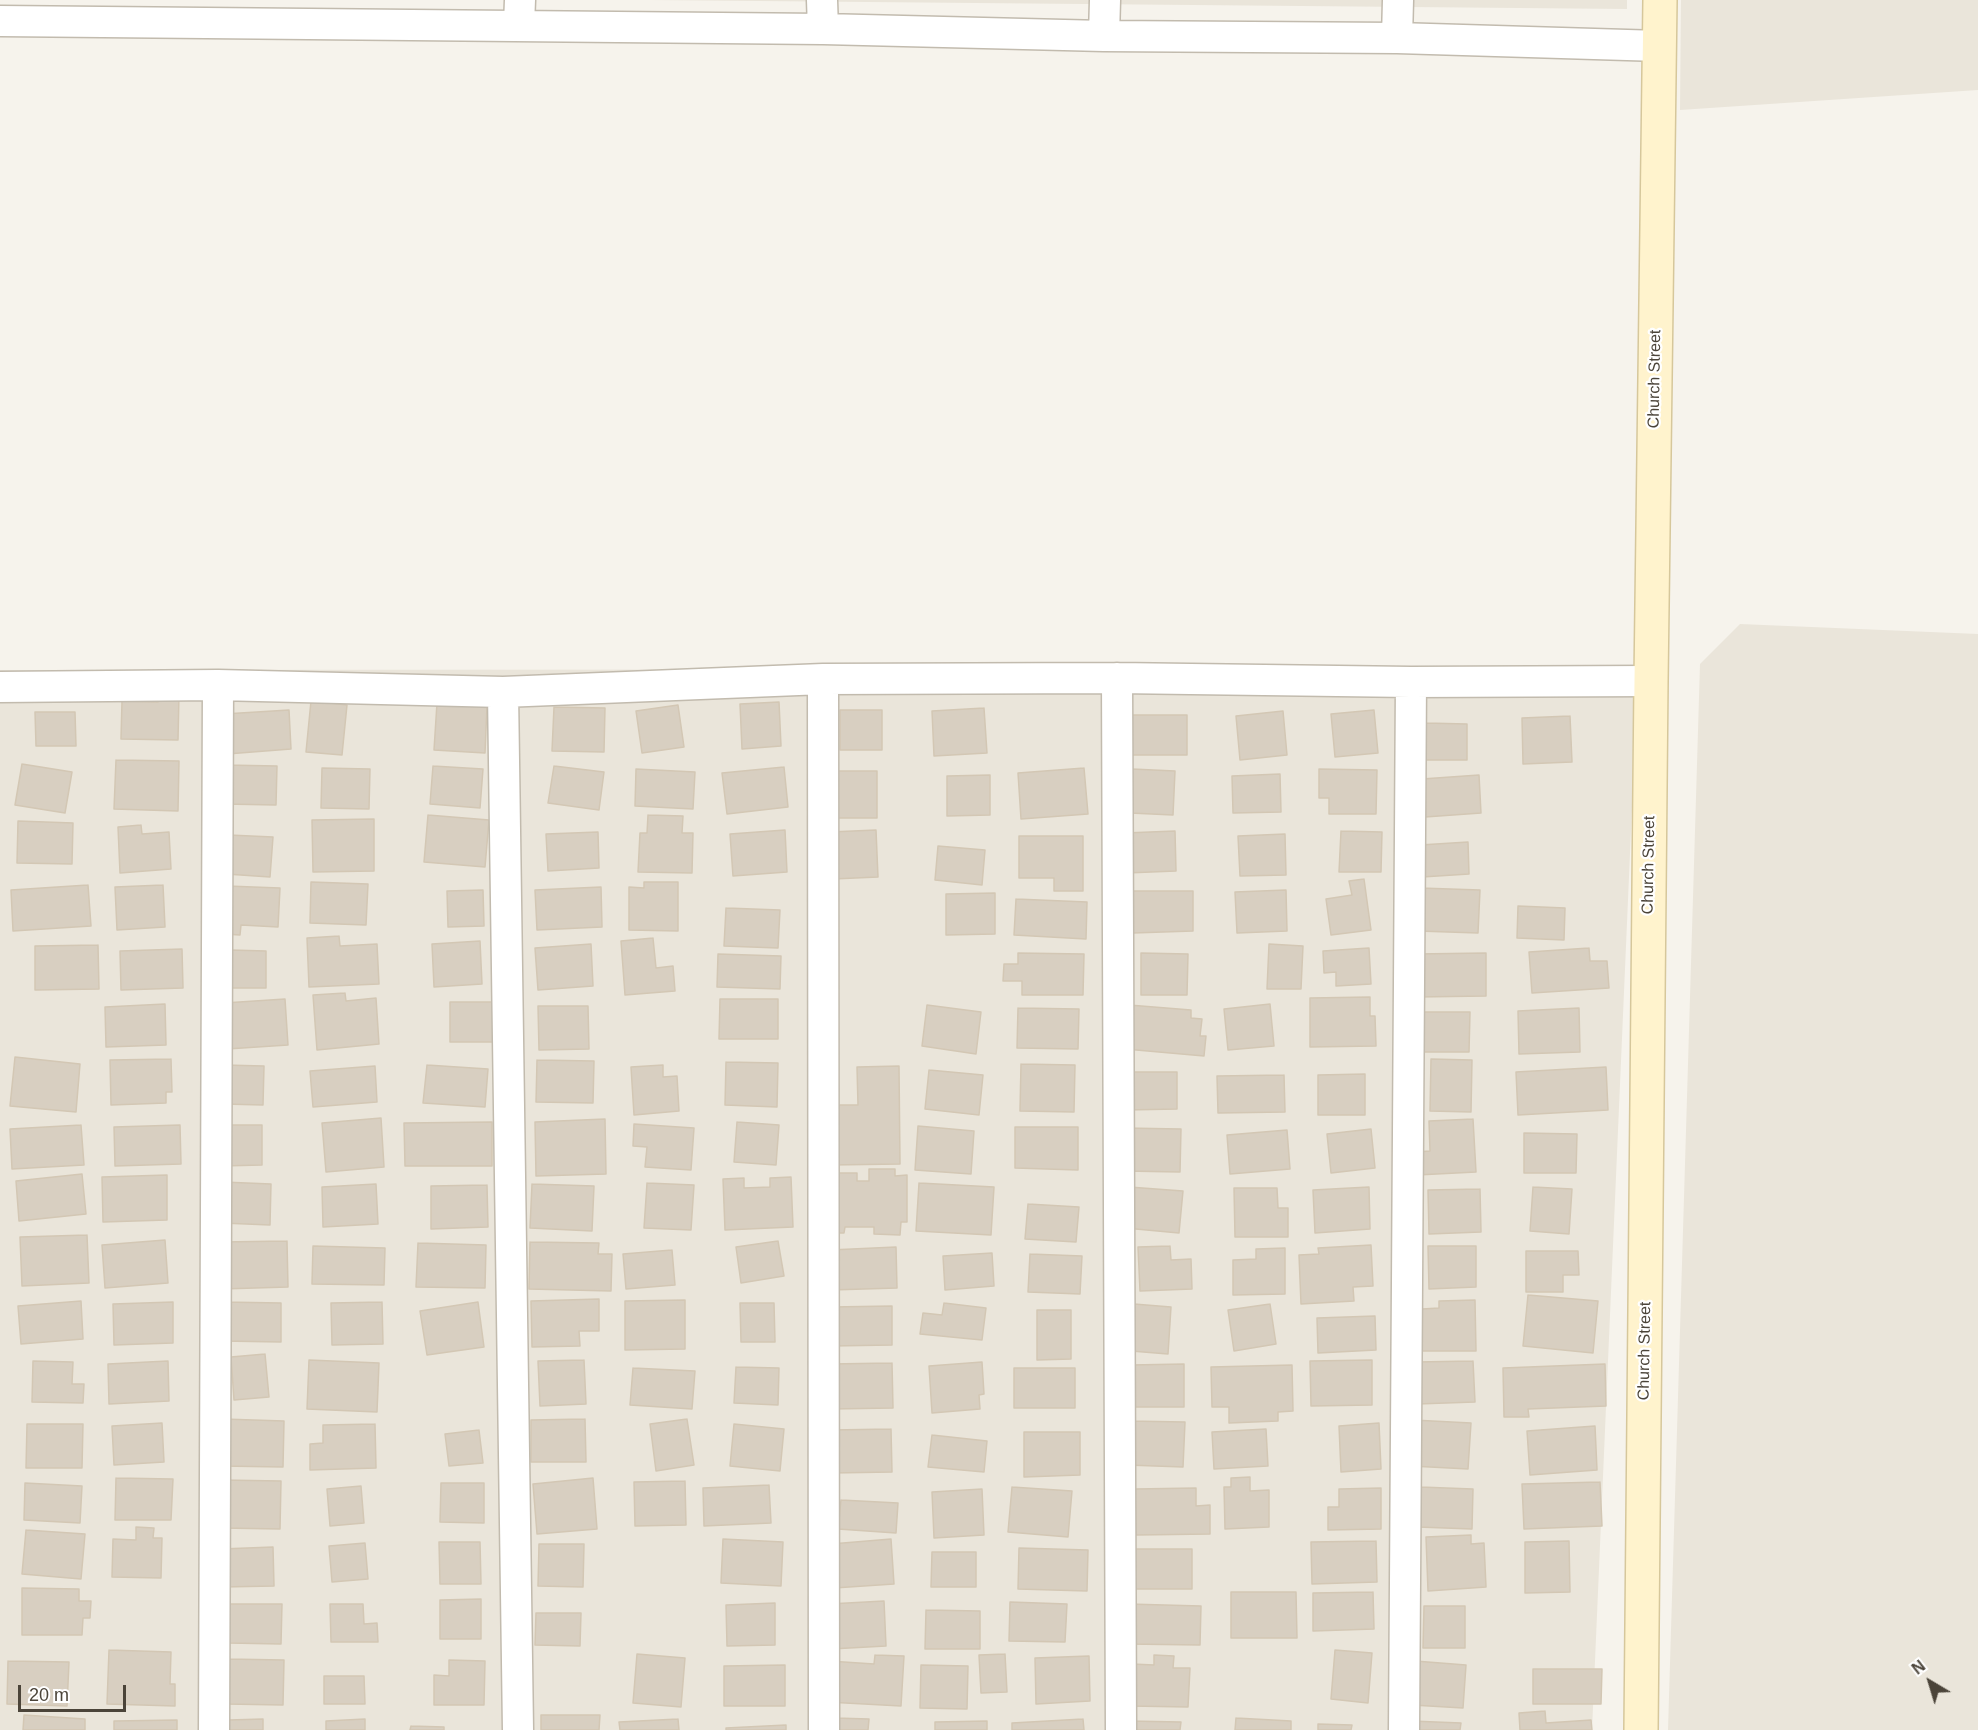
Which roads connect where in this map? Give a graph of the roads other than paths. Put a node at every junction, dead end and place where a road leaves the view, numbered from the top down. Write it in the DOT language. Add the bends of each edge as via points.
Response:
graph roads {
  1 [pos="1105,0"];
  2 [pos="1398,0"];
  3 [pos="1660,0"];
  4 [pos="201,12"];
  5 [pos="520,12"];
  6 [pos="823,14"];
  7 [pos="0,21"];
  8 [pos="1104,36"];
  9 [pos="1397,38"];
  10 [pos="1660,45"];
  11 [pos="1117,678"];
  12 [pos="823,679"];
  13 [pos="1651,681"];
  14 [pos="1411,682"];
  15 [pos="218,685"];
  16 [pos="0,687"];
  17 [pos="503,692"];
  18 [pos="214,1730"];
  19 [pos="518,1730"];
  20 [pos="824,1730"];
  21 [pos="1121,1730"];
  22 [pos="1404,1730"];
  23 [pos="1641,1730"];
  1 -- 8 [label="street"];
  2 -- 9 [label="street"];
  3 -- 10 [label="street, Church Street"];
  4 -- 5 [label="street"];
  4 -- 7 [label="street"];
  5 -- 6 [label="street"];
  6 -- 8 [label="street"];
  8 -- 9 [label="street"];
  9 -- 10 [label="street"];
  10 -- 13 [label="street, Church Street"];
  11 -- 12 [label="street"];
  11 -- 14 [label="street"];
  11 -- 21 [label="street"];
  12 -- 17 [label="street"];
  12 -- 20 [label="street"];
  13 -- 14 [label="street"];
  13 -- 23 [label="street, Church Street"];
  14 -- 22 [label="street"];
  15 -- 16 [label="street"];
  15 -- 17 [label="street"];
  15 -- 18 [label="street"];
  17 -- 19 [label="street"];
}
